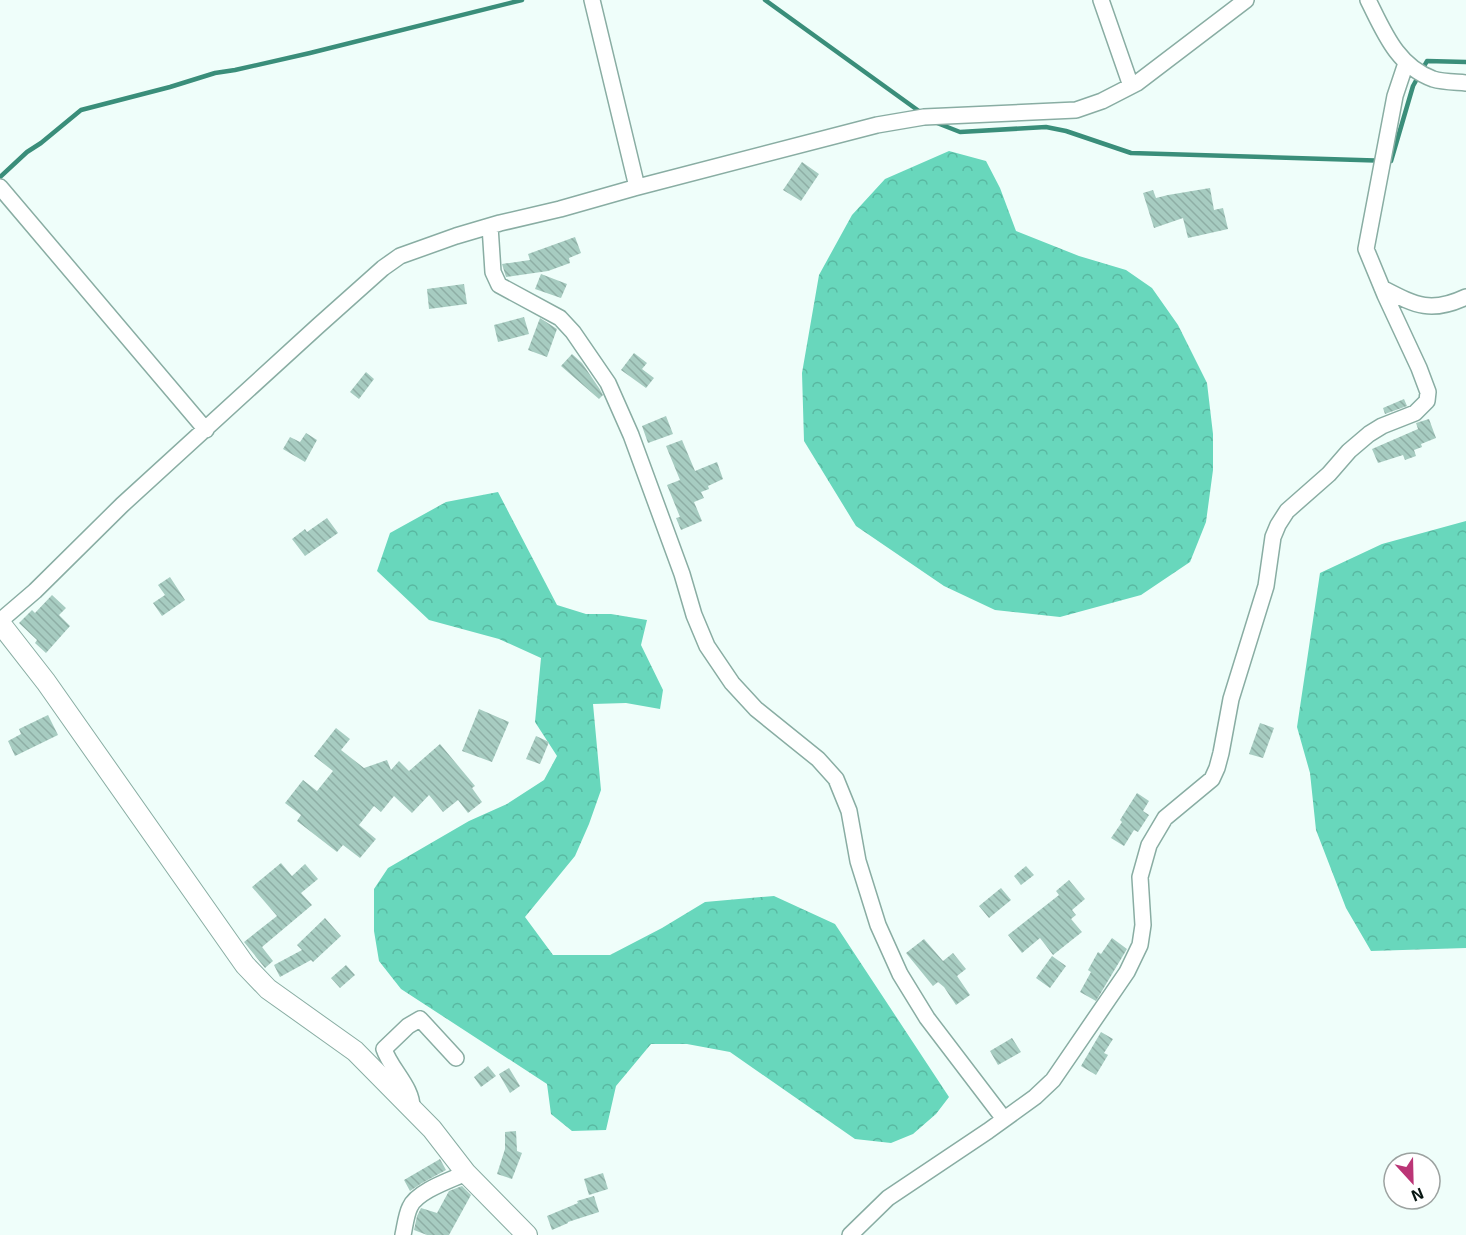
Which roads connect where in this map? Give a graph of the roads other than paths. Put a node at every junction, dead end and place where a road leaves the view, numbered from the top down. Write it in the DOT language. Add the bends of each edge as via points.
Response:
graph roads {
  1 [pos="592,0"];
  2 [pos="1101,0"];
  3 [pos="1246,0"];
  4 [pos="1368,0"];
  5 [pos="1406,63"];
  6 [pos="1466,83"];
  7 [pos="1131,86"];
  8 [pos="0,187"];
  9 [pos="637,187"];
  10 [pos="490,226"];
  11 [pos="1382,288"];
  12 [pos="1466,297"];
  13 [pos="206,430"];
  14 [pos="0,622"];
  15 [pos="456,1058"];
  16 [pos="412,1110"];
  17 [pos="1004,1119"];
  18 [pos="466,1173"];
  19 [pos="403,1235"];
  20 [pos="527,1235"];
  21 [pos="850,1235"];
  1 -- 9 [label="street"];
  2 -- 7 [label="street"];
  3 -- 7 [label="street"];
  4 -- 5 [label="street" via="1394,50"];
  5 -- 6 [label="street" via="1433,79"];
  5 -- 11 [label="street" via="1395,96 1366,249"];
  7 -- 9 [label="street" via="1102,102 1076,110 924,117 877,125"];
  8 -- 13 [label="street"];
  9 -- 10 [label="street"];
  10 -- 13 [label="street" via="400,256 383,268"];
  10 -- 17 [label="street" via="499,285 560,318 608,383 635,446 707,646 756,709 818,759 836,779 849,811 858,861 878,925 900,974 927,1018"];
  11 -- 12 [label="street" via="1428,307 1448,305"];
  11 -- 17 [label="street" via="1419,368 1428,401 1415,413 1369,434 1278,525 1266,586 1231,699 1212,779 1165,818 1149,845 1140,877 1143,925 1132,963 1053,1080"];
  13 -- 14 [label="street"];
  14 -- 16 [label="street" via="245,966 268,989 356,1051"];
  15 -- 16 [label="street" via="420,1019 384,1049 413,1098"];
  16 -- 18 [label="street"];
  17 -- 21 [label="street" via="888,1198"];
  18 -- 19 [label="street" via="415,1199 409,1207"];
  18 -- 20 [label="street"];
}
